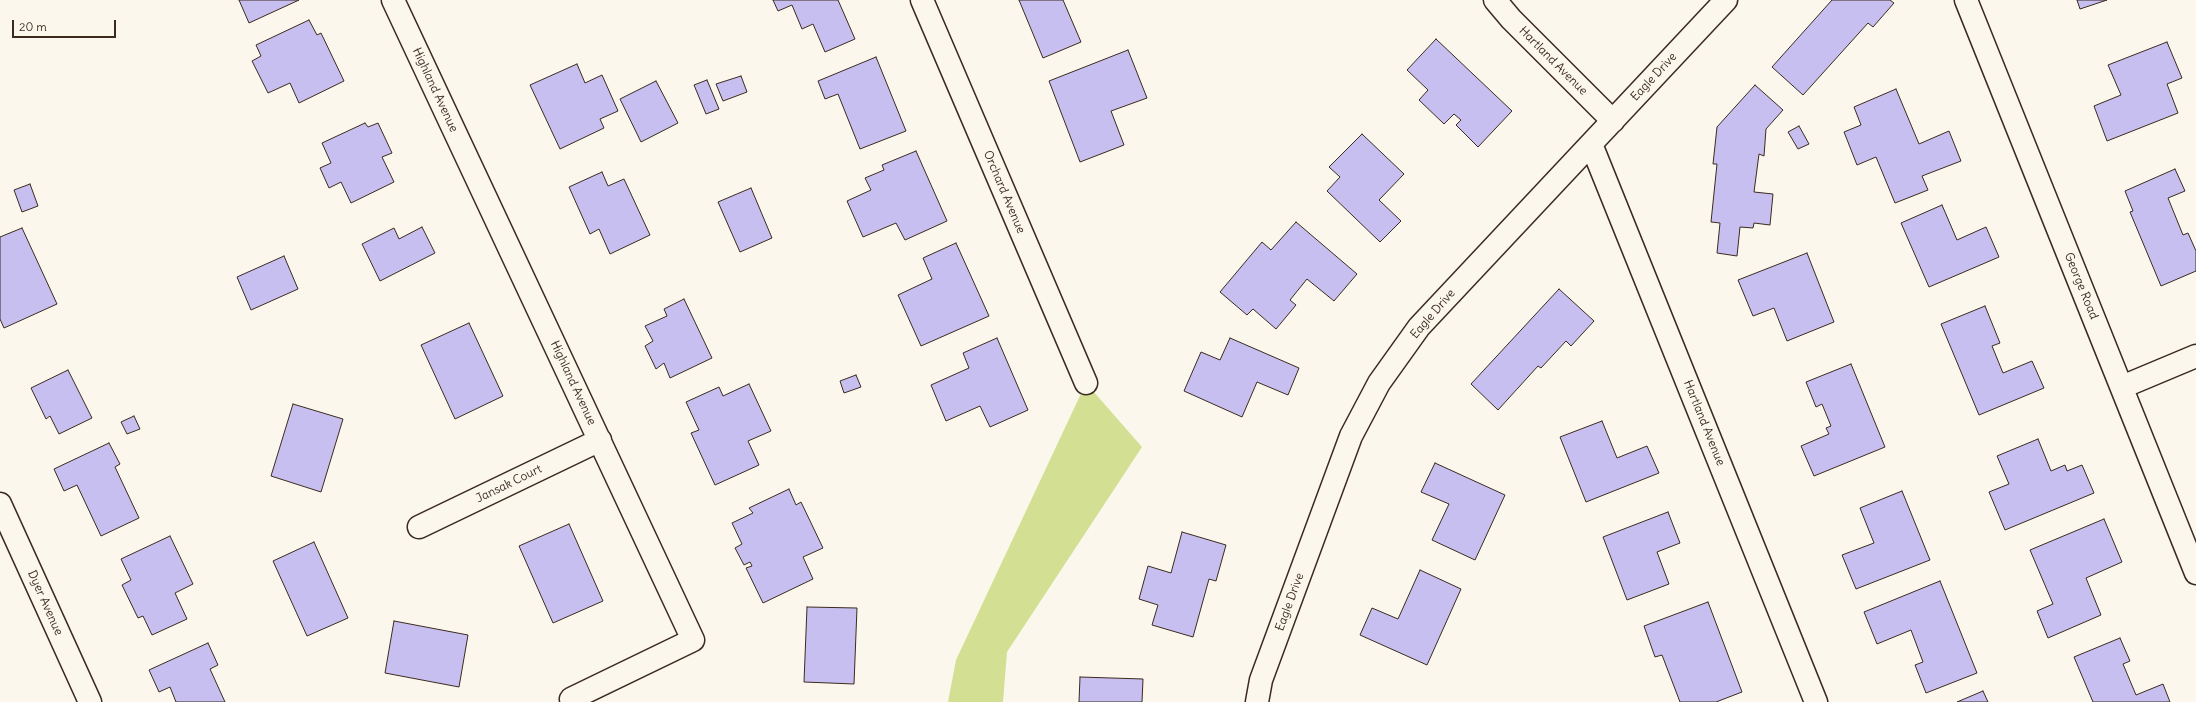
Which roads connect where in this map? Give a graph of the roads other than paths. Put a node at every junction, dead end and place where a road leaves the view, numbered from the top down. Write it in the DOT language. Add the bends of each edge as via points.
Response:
graph roads {
  1 [pos="393,0"];
  2 [pos="922,0"];
  3 [pos="1495,0"];
  4 [pos="1726,0"];
  5 [pos="1966,0"];
  6 [pos="1613,121"];
  7 [pos="1591,144"];
  8 [pos="2196,356"];
  9 [pos="1086,383"];
  10 [pos="2122,387"];
  11 [pos="600,440"];
  12 [pos="0,504"];
  13 [pos="419,527"];
  14 [pos="2196,573"];
  15 [pos="90,702"];
  16 [pos="572,702"];
  17 [pos="1257,702"];
  18 [pos="1816,702"];
  1 -- 11 [label="street, Highland Avenue"];
  2 -- 9 [label="street, Orchard Avenue"];
  3 -- 6 [label="street, Hartland Avenue"];
  4 -- 6 [label="street, Eagle Drive"];
  5 -- 10 [label="street, George Road"];
  6 -- 7 [label="street, Eagle Drive"];
  7 -- 17 [label="street, Eagle Drive" via="1419,327 1380,384 1351,436 1261,680"];
  7 -- 18 [label="street, Hartland Avenue"];
  8 -- 10 [label="street"];
  10 -- 14 [label="street, George Road"];
  11 -- 13 [label="street, Jansak Court"];
  11 -- 16 [label="street, Highland Avenue" via="693,640 570,699"];
  12 -- 15 [label="street, Dyer Avenue"];
}
